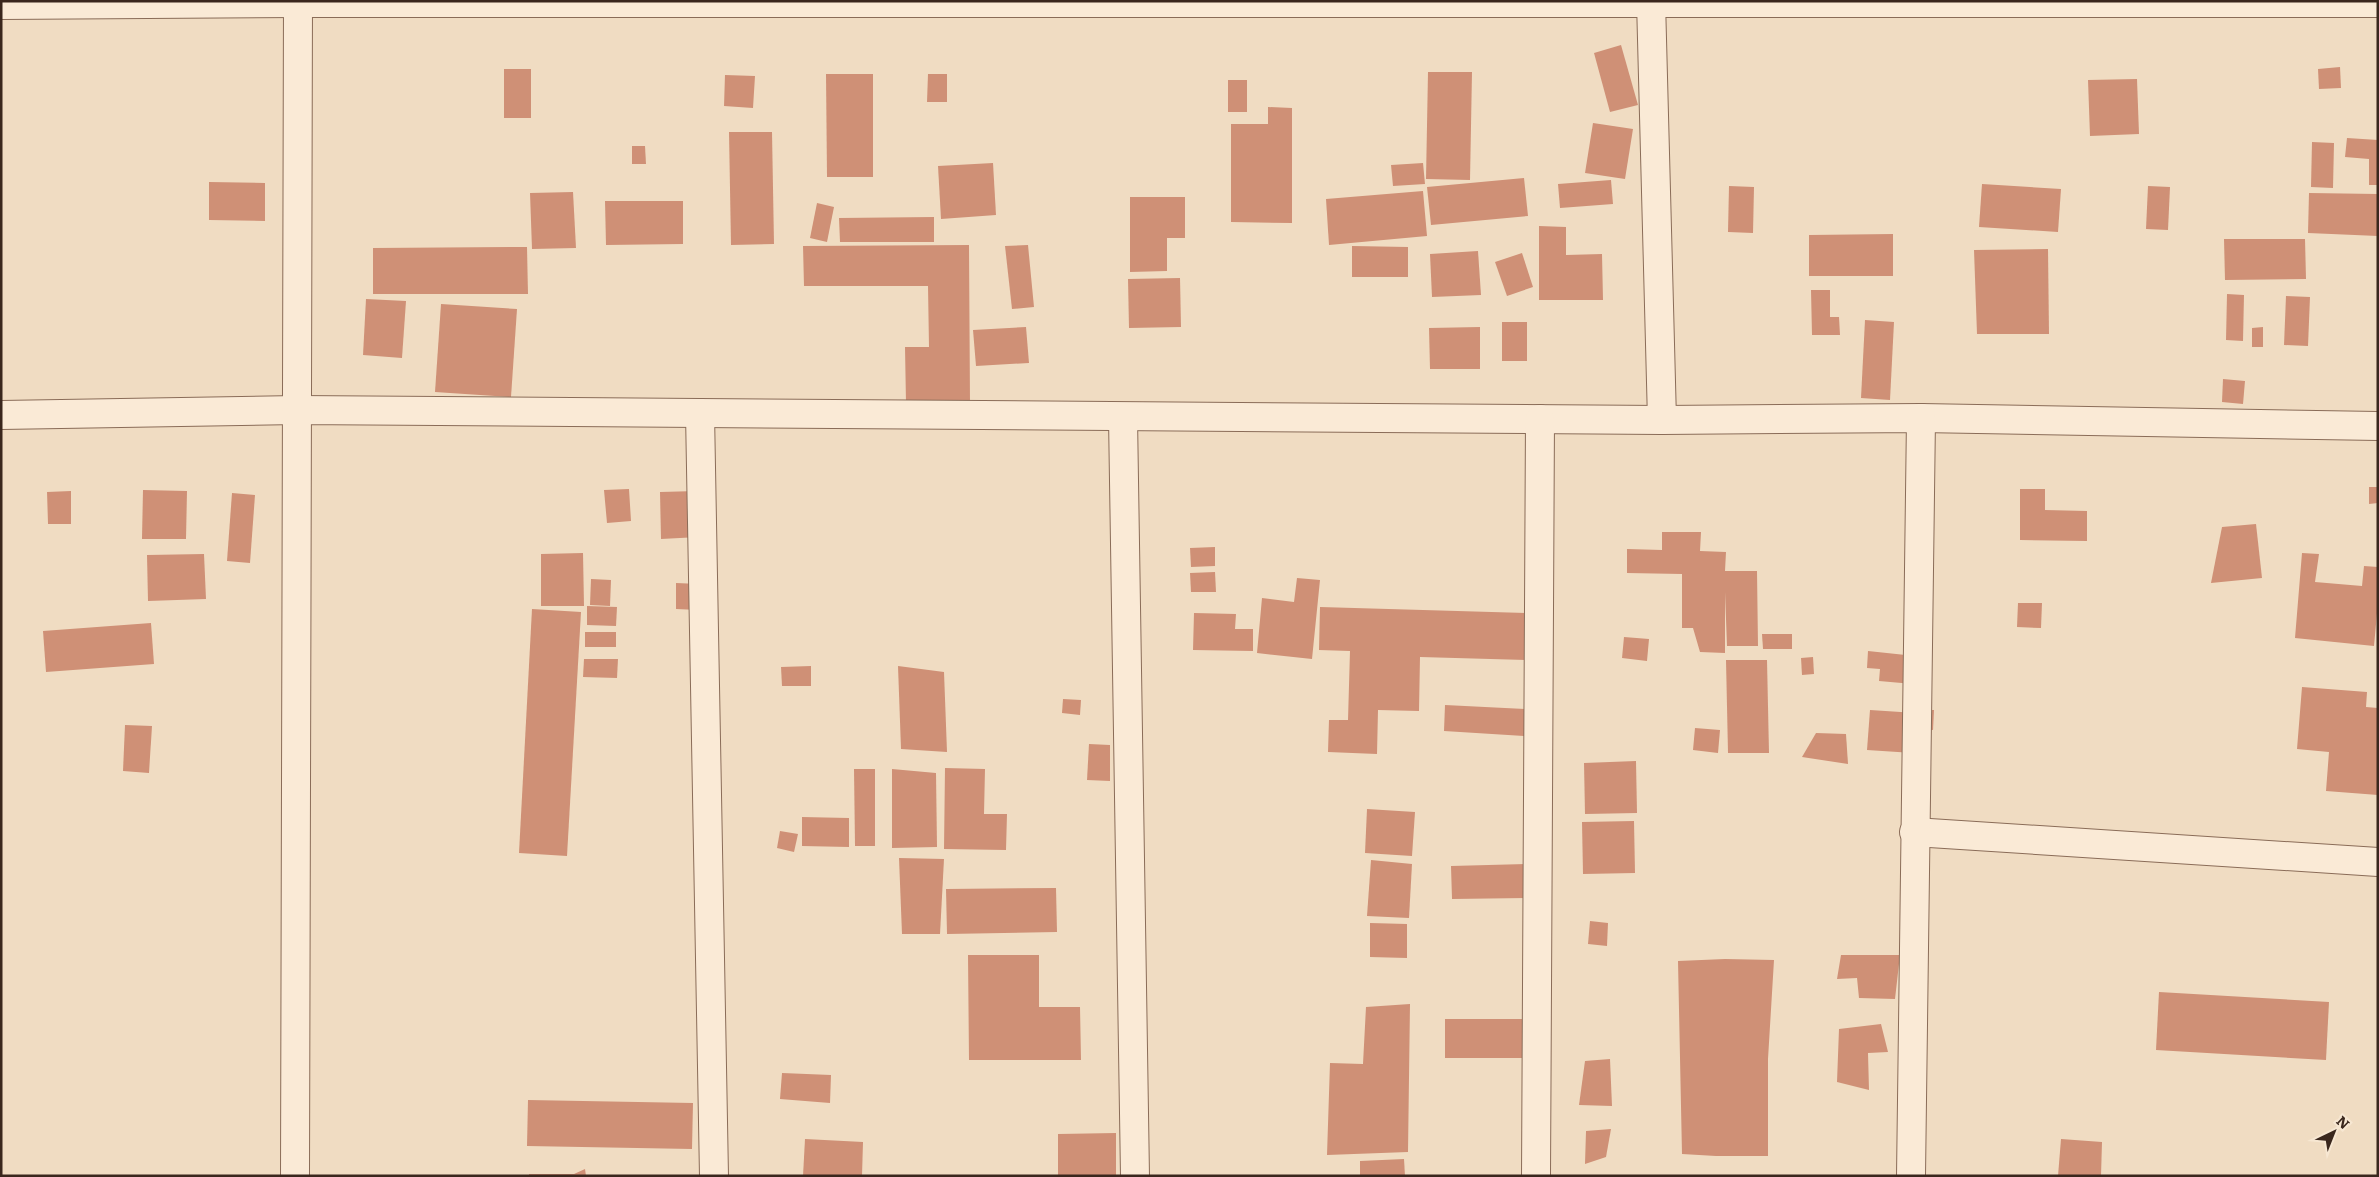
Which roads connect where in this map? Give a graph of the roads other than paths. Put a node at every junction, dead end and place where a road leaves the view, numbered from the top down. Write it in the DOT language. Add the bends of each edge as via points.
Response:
graph roads {
  1 [pos="298,2"];
  2 [pos="1651,2"];
  3 [pos="2378,2"];
  4 [pos="1,6"];
  5 [pos="297,410"];
  6 [pos="700,413"];
  7 [pos="1,415"];
  8 [pos="1123,417"];
  9 [pos="1921,418"];
  10 [pos="1540,419"];
  11 [pos="1662,420"];
  12 [pos="2378,426"];
  13 [pos="1914,832"];
  14 [pos="2378,862"];
  15 [pos="295,1176"];
  16 [pos="714,1176"];
  17 [pos="1135,1176"];
  18 [pos="1536,1176"];
  19 [pos="1911,1176"];
  1 -- 2 [label="street"];
  1 -- 4 [label="street"];
  1 -- 5 [label="street"];
  2 -- 3 [label="street"];
  2 -- 11 [label="street"];
  5 -- 6 [label="street"];
  5 -- 7 [label="street"];
  5 -- 15 [label="street"];
  6 -- 8 [label="street"];
  6 -- 16 [label="street"];
  8 -- 10 [label="street"];
  8 -- 17 [label="street"];
  9 -- 11 [label="street"];
  9 -- 12 [label="street"];
  9 -- 13 [label="street"];
  10 -- 11 [label="street"];
  10 -- 18 [label="street"];
  13 -- 14 [label="street"];
  13 -- 19 [label="street"];
}
